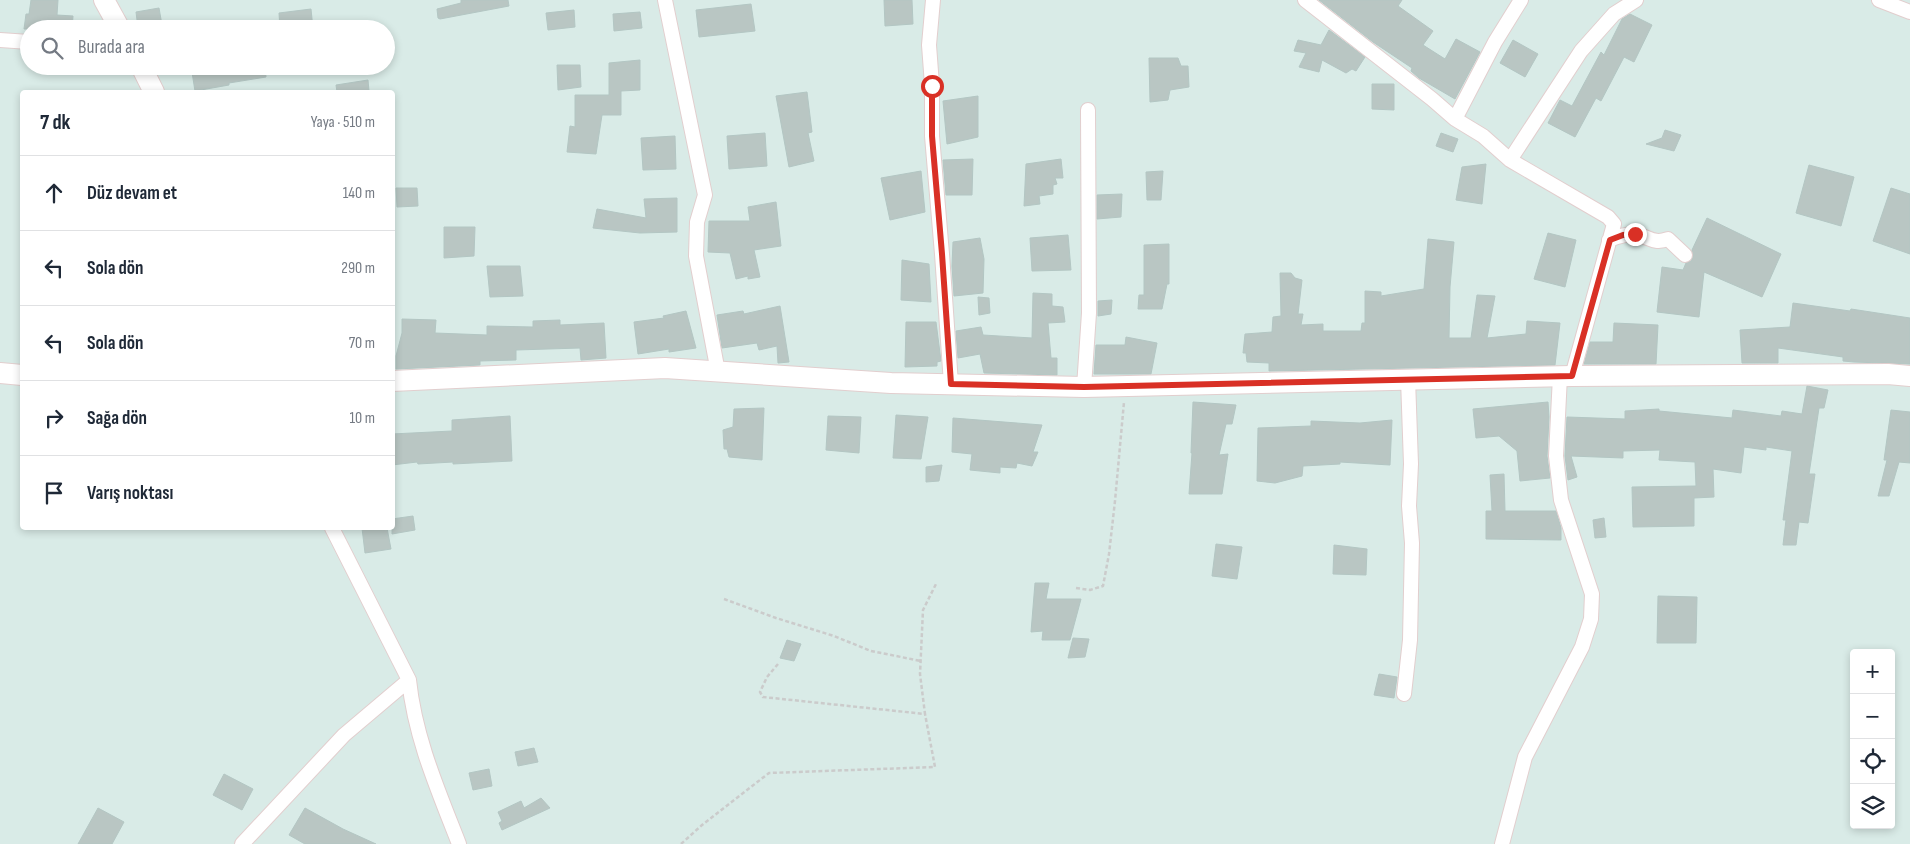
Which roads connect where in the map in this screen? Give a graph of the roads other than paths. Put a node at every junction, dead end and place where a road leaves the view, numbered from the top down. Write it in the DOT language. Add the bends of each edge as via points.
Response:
graph roads {
  1 [pos="104,0"];
  2 [pos="665,0"];
  3 [pos="933,0"];
  4 [pos="1305,0"];
  5 [pos="1521,0"];
  6 [pos="1636,0"];
  7 [pos="1879,0"];
  8 [pos="1910,12"];
  9 [pos="115,20"];
  10 [pos="0,40"];
  11 [pos="20,41"];
  12 [pos="145,75"];
  13 [pos="153,90"];
  14 [pos="1088,110"];
  15 [pos="1455,119"];
  16 [pos="1510,160"];
  17 [pos="1610,240"];
  18 [pos="1685,255"];
  19 [pos="718,372"];
  20 [pos="0,373"];
  21 [pos="20,375"];
  22 [pos="1566,376"];
  23 [pos="1910,376"];
  24 [pos="1408,380"];
  25 [pos="395,381"];
  26 [pos="951,384"];
  27 [pos="1084,387"];
  28 [pos="333,530"];
  29 [pos="409,680"];
  30 [pos="1404,694"];
  31 [pos="242,844"];
  32 [pos="459,844"];
  33 [pos="1502,844"];
  1 -- 9 [label="street"];
  2 -- 19 [label="street" via="705,195 697,222 696,256"];
  3 -- 26 [label="street" via="928,45 932,136"];
  4 -- 15 [label="street"];
  5 -- 15 [label="street"];
  6 -- 16 [label="street" via="1614,14 1580,50"];
  7 -- 8 [label="street"];
  10 -- 11 [label="street"];
  12 -- 13 [label="street"];
  14 -- 27 [label="street" via="1088,313"];
  15 -- 16 [label="street" via="1483,136"];
  16 -- 17 [label="street" via="1608,217 1614,224"];
  17 -- 18 [label="street" via="1635,234 1658,242 1668,239"];
  17 -- 22 [label="street"];
  19 -- 25 [label="street" via="665,368"];
  19 -- 26 [label="street"];
  20 -- 21 [label="street"];
  22 -- 23 [label="street"];
  22 -- 24 [label="street"];
  22 -- 33 [label="street" via="1556,456 1561,500 1592,594 1591,619 1582,647 1525,757"];
  24 -- 27 [label="street"];
  24 -- 30 [label="street" via="1412,544 1410,640"];
  26 -- 27 [label="street"];
  28 -- 29 [label="street"];
  29 -- 31 [label="street" via="344,735"];
  29 -- 32 [label="street" via="412,708 427,763"];
}
